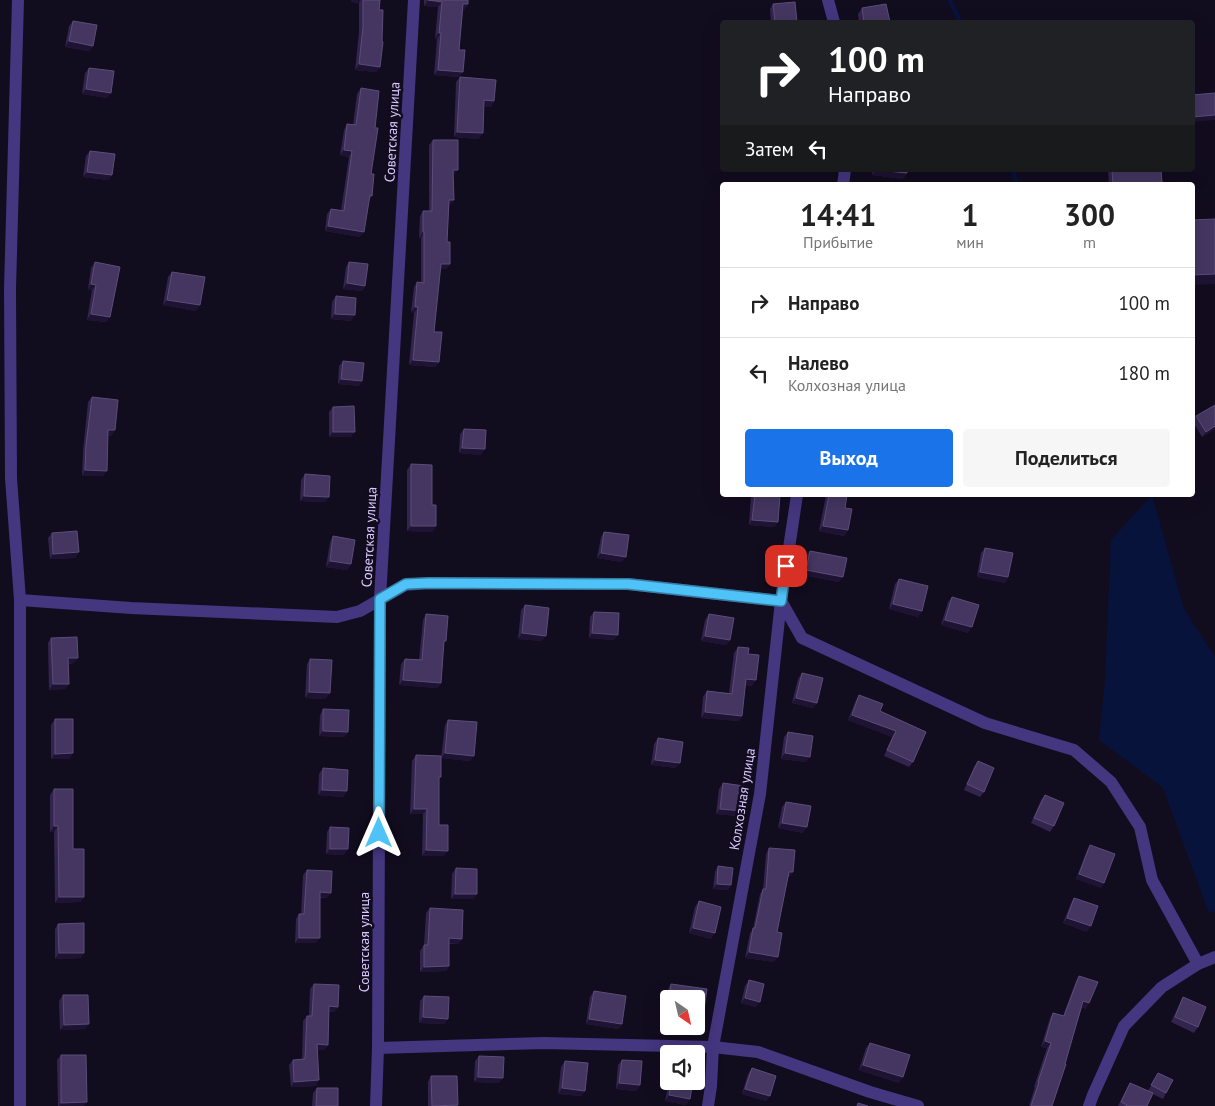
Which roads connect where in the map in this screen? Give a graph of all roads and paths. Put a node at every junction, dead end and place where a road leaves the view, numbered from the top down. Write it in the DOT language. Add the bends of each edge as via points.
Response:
graph roads {
  1 [pos="18,0"];
  2 [pos="414,0"];
  3 [pos="828,0"];
  4 [pos="833,20"];
  5 [pos="5,289"];
  6 [pos="797,497"];
  7 [pos="380,599"];
  8 [pos="20,600"];
  9 [pos="781,601"];
  10 [pos="1215,957"];
  11 [pos="1198,964"];
  12 [pos="713,1047"];
  13 [pos="378,1048"];
  14 [pos="20,1106"];
  15 [pos="376,1106"];
  16 [pos="708,1106"];
  17 [pos="918,1106"];
  18 [pos="1090,1106"];
  1 -- 5 [label="street"];
  2 -- 7 [label="street, Советская улица"];
  3 -- 4 [label="street"];
  5 -- 8 [label="street" via="11,478"];
  6 -- 9 [label="street, Колхозная улица"];
  7 -- 8 [label="street" via="360,611 337,618"];
  7 -- 9 [label="street" via="406,584 429,583 628,584"];
  7 -- 13 [label="street, Советская улица"];
  8 -- 14 [label="street"];
  9 -- 11 [label="street" via="802,638 985,723 1074,750 1111,782 1140,827 1152,880"];
  9 -- 12 [label="street, Колхозная улица" via="760,794"];
  10 -- 11 [label="street"];
  11 -- 18 [label="street" via="1162,987 1124,1026"];
  12 -- 13 [label="street" via="544,1043"];
  12 -- 16 [label="street, Колхозная улица"];
  12 -- 17 [label="street" via="758,1052"];
  13 -- 15 [label="street, Советская улица"];
}
